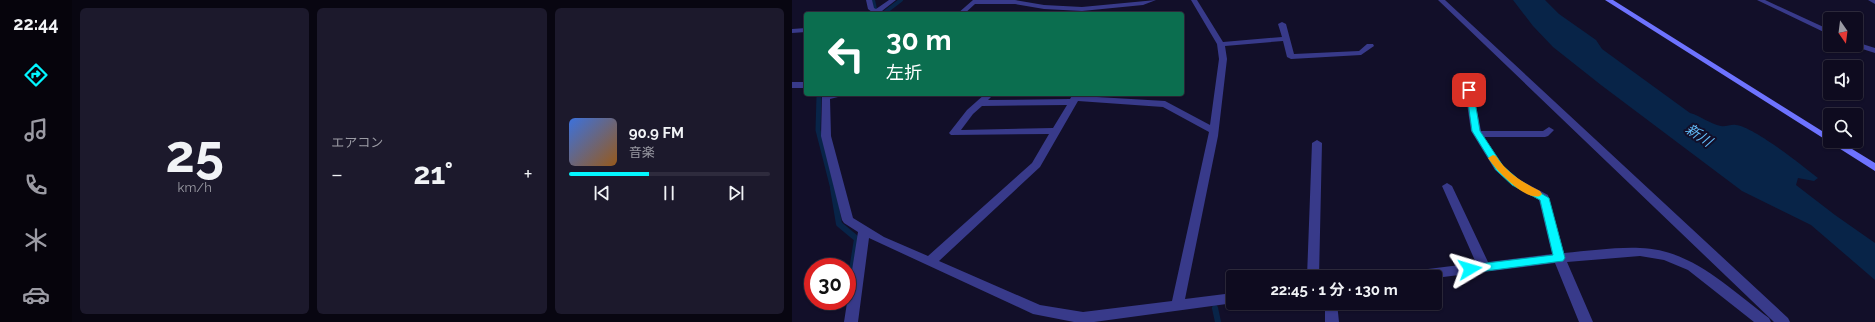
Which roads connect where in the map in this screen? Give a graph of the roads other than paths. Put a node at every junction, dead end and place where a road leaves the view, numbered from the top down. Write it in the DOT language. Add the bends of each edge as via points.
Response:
graph roads {
  1 [pos="870,0"];
  2 [pos="893,0"];
  3 [pos="1153,0"];
  4 [pos="1194,0"];
  5 [pos="1441,0"];
  6 [pos="1608,0"];
  7 [pos="1760,0"];
  8 [pos="1871,0"];
  9 [pos="1875,2"];
  10 [pos="874,12"];
  11 [pos="876,12"];
  12 [pos="962,12"];
  13 [pos="1282,24"];
  14 [pos="792,30"];
  15 [pos="804,30"];
  16 [pos="1823,30"];
  17 [pos="1286,39"];
  18 [pos="1221,44"];
  19 [pos="1370,46"];
  20 [pos="1863,47"];
  21 [pos="1875,51"];
  22 [pos="804,85"];
  23 [pos="792,86"];
  24 [pos="1469,90"];
  25 [pos="827,96"];
  26 [pos="988,96"];
  27 [pos="1075,98"];
  28 [pos="980,103"];
  29 [pos="1548,130"];
  30 [pos="1056,131"];
  31 [pos="1213,131"];
  32 [pos="1478,134"];
  33 [pos="1823,135"];
  34 [pos="1317,143"];
  35 [pos="1844,148"];
  36 [pos="1875,168"];
  37 [pos="1447,186"];
  38 [pos="864,230"];
  39 [pos="1559,258"];
  40 [pos="930,262"];
  41 [pos="1484,267"];
  42 [pos="1313,270"];
  43 [pos="1442,272"];
  44 [pos="1226,299"];
  45 [pos="1178,304"];
  46 [pos="1331,310"];
  47 [pos="1119,317"];
  48 [pos="851,322"];
  49 [pos="1332,322"];
  50 [pos="1586,322"];
  51 [pos="1764,322"];
  52 [pos="1783,322"];
  1 -- 10 [label="street"];
  2 -- 11 [label="street"];
  3 -- 12 [label="street" via="1082,9 1015,2 973,2"];
  4 -- 18 [label="street"];
  5 -- 52 [label="street"];
  6 -- 33 [label="street"];
  7 -- 16 [label="street"];
  8 -- 9 [label="street"];
  13 -- 17 [label="street"];
  14 -- 15 [label="street"];
  17 -- 18 [label="street"];
  17 -- 19 [label="street" via="1291,57 1361,53"];
  18 -- 31 [label="street" via="1223,59"];
  20 -- 21 [label="street"];
  22 -- 23 [label="street"];
  24 -- 32 [label="street" via="1473,121"];
  25 -- 38 [label="street" via="826,136 848,220"];
  26 -- 28 [label="street"];
  27 -- 28 [label="street"];
  27 -- 30 [label="street"];
  27 -- 31 [label="street" via="1165,104"];
  28 -- 30 [label="street" via="954,133"];
  29 -- 32 [label="street" via="1545,134"];
  30 -- 40 [label="street" via="1036,165"];
  31 -- 45 [label="street"];
  32 -- 39 [label="street" via="1499,168 1516,182 1544,198"];
  34 -- 42 [label="street"];
  35 -- 36 [label="street"];
  37 -- 41 [label="street"];
  38 -- 40 [label="street" via="880,240"];
  38 -- 48 [label="street"];
  39 -- 41 [label="street"];
  39 -- 50 [label="street"];
  39 -- 51 [label="street" via="1640,252 1666,256 1692,267"];
  40 -- 47 [label="street" via="1038,310 1083,318"];
  41 -- 43 [label="street"];
  44 -- 45 [label="street"];
  45 -- 47 [label="street"];
  46 -- 49 [label="street"];
}
